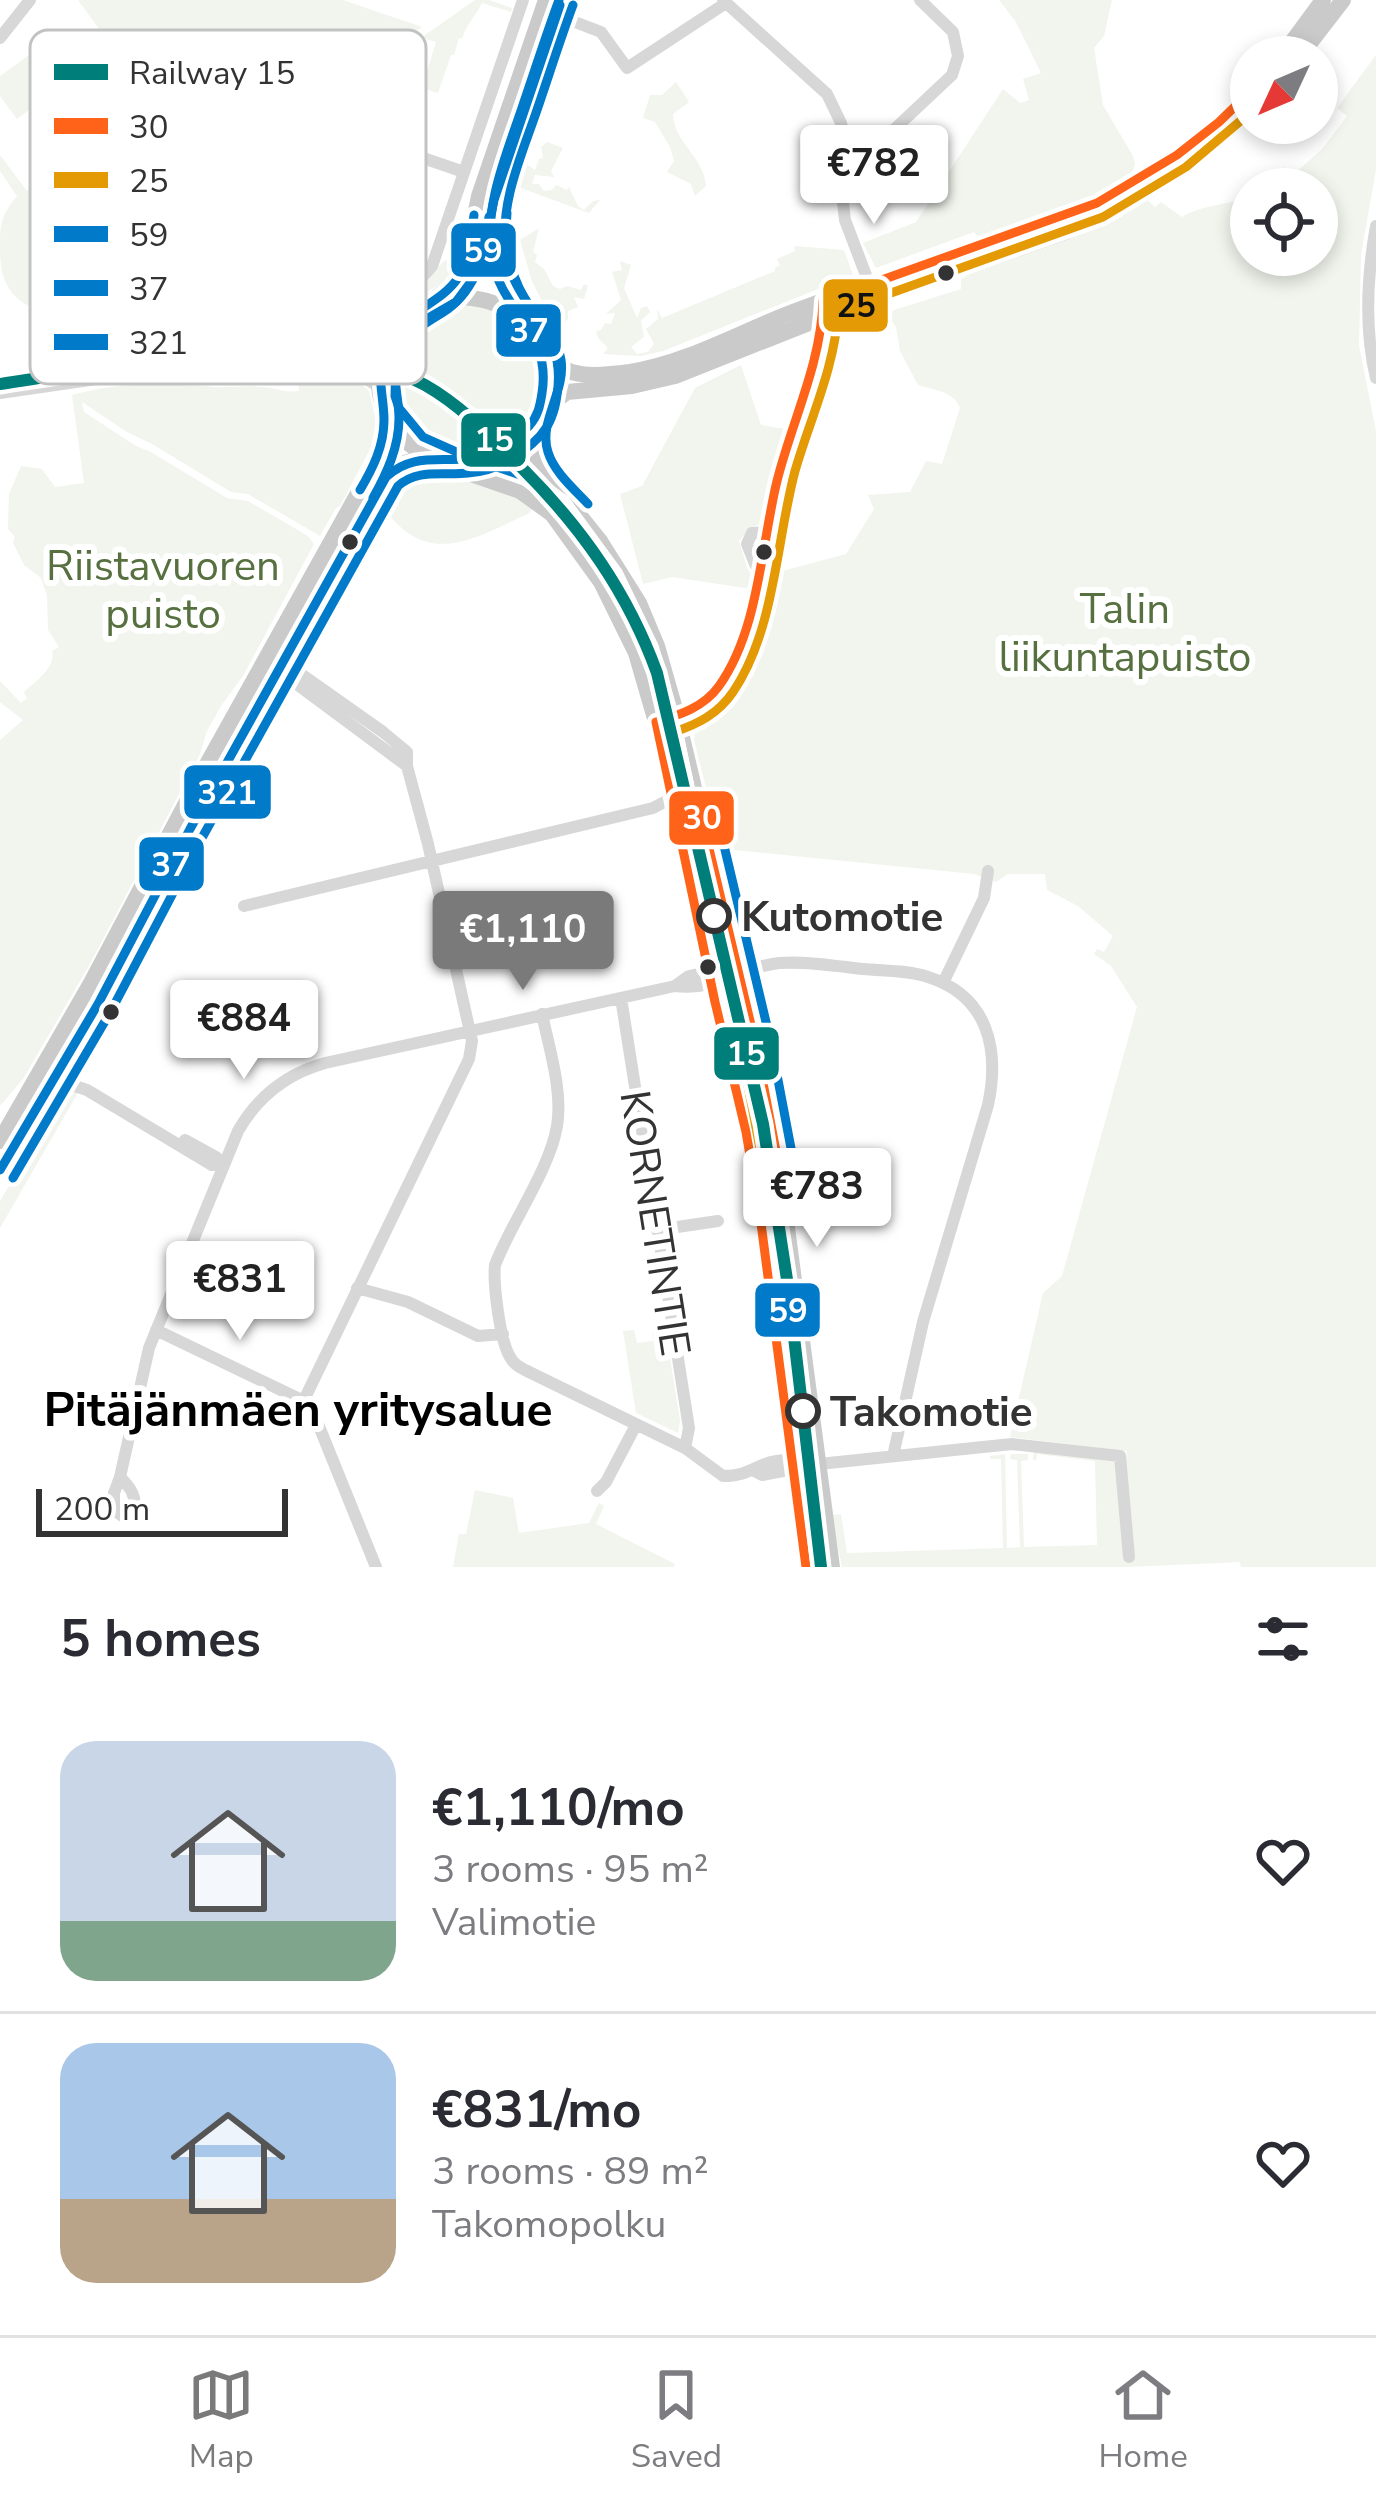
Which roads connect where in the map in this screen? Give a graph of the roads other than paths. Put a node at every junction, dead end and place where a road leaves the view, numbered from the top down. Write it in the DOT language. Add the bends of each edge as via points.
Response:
graph roads {
  1 [pos="30,0"];
  2 [pos="524,0"];
  3 [pos="920,0"];
  4 [pos="1323,0"];
  5 [pos="1343,0"];
  6 [pos="724,2"];
  7 [pos="553,5"];
  8 [pos="1296,36"];
  9 [pos="1315,36"];
  10 [pos="0,38"];
  11 [pos="1230,112"];
  12 [pos="1230,128"];
  13 [pos="426,159"];
  14 [pos="847,163"];
  15 [pos="464,172"];
  16 [pos="1376,226"];
  17 [pos="426,273"];
  18 [pos="873,292"];
  19 [pos="436,298"];
  20 [pos="426,303"];
  21 [pos="823,309"];
  22 [pos="519,317"];
  23 [pos="1373,339"];
  24 [pos="544,355"];
  25 [pos="30,375"];
  26 [pos="1376,377"];
  27 [pos="0,380"];
  28 [pos="62,384"];
  29 [pos="373,384"];
  30 [pos="379,384"];
  31 [pos="379,387"];
  32 [pos="0,393"];
  33 [pos="385,415"];
  34 [pos="535,417"];
  35 [pos="431,457"];
  36 [pos="276,664"];
  37 [pos="677,716"];
  38 [pos="656,722"];
  39 [pos="673,804"];
  40 [pos="431,860"];
  41 [pos="988,871"];
  42 [pos="244,906"];
  43 [pos="739,971"];
  44 [pos="710,978"];
  45 [pos="944,983"];
  46 [pos="621,998"];
  47 [pos="542,1014"];
  48 [pos="469,1030"];
  49 [pos="53,1070"];
  50 [pos="0,1141"];
  51 [pos="224,1165"];
  52 [pos="0,1171"];
  53 [pos="718,1221"];
  54 [pos="658,1230"];
  55 [pos="357,1288"];
  56 [pos="156,1330"];
  57 [pos="503,1334"];
  58 [pos="304,1400"];
  59 [pos="635,1424"];
  60 [pos="685,1448"];
  61 [pos="893,1456"];
  62 [pos="819,1464"];
  63 [pos="793,1465"];
  64 [pos="120,1477"];
  65 [pos="597,1491"];
  66 [pos="1129,1557"];
  67 [pos="376,1567"];
  68 [pos="806,1567"];
  69 [pos="832,1567"];
  1 -- 10 [label="street"];
  2 -- 15 [label="street"];
  3 -- 14 [label="street" via="953,32 952,75 868,154"];
  4 -- 8 [label="main road"];
  5 -- 9 [label="main road"];
  6 -- 7 [label="street" via="627,68 601,32"];
  6 -- 14 [label="street" via="827,94"];
  7 -- 19 [label="main road" via="479,196 465,266"];
  7 -- 22 [label="main road" via="491,222 496,278"];
  11 -- 18 [label="main road" via="1096,202"];
  12 -- 18 [label="main road" via="1182,170 1103,216"];
  13 -- 15 [label="street"];
  14 -- 18 [label="street" via="842,205"];
  15 -- 17 [label="street"];
  16 -- 23 [label="street"];
  18 -- 21 [label="main road"];
  19 -- 20 [label="main road"];
  19 -- 22 [label="main road" via="476,297"];
  21 -- 24 [label="main road" via="630,372 572,373"];
  21 -- 34 [label="main road" via="675,376 567,392"];
  21 -- 37 [label="street" via="747,622 722,683"];
  22 -- 24 [label="main road"];
  23 -- 26 [label="street"];
  24 -- 34 [label="main road"];
  25 -- 27 [label="street"];
  28 -- 32 [label="street"];
  29 -- 31 [label="street"];
  30 -- 31 [label="main road"];
  31 -- 33 [label="main road"];
  33 -- 35 [label="main road" via="410,446"];
  33 -- 36 [label="main road" via="375,463"];
  34 -- 35 [label="main road" via="485,455"];
  34 -- 37 [label="main road" via="535,460 639,603"];
  35 -- 36 [label="main road" via="398,465 377,488"];
  35 -- 38 [label="main road" via="520,491 562,525 623,622"];
  36 -- 40 [label="street" via="407,766"];
  36 -- 49 [label="main road"];
  37 -- 38 [label="street"];
  37 -- 43 [label="main road"];
  38 -- 39 [label="main road"];
  39 -- 40 [label="street"];
  39 -- 44 [label="main road"];
  40 -- 42 [label="street"];
  40 -- 48 [label="street"];
  41 -- 45 [label="street" via="984,898"];
  43 -- 44 [label="street"];
  43 -- 45 [label="street" via="786,963"];
  43 -- 62 [label="main road" via="779,1167"];
  44 -- 46 [label="street" via="689,976"];
  44 -- 63 [label="main road" via="760,1208"];
  45 -- 61 [label="street" via="982,1020 994,1070"];
  46 -- 47 [label="street"];
  46 -- 54 [label="street, KORNETINTIE"];
  47 -- 48 [label="street"];
  47 -- 57 [label="street" via="558,1122 495,1265"];
  48 -- 51 [label="street" via="291,1076 249,1113"];
  48 -- 55 [label="street" via="469,1059"];
  49 -- 50 [label="main road"];
  49 -- 51 [label="street"];
  49 -- 52 [label="main road"];
  51 -- 56 [label="street"];
  53 -- 54 [label="street"];
  54 -- 60 [label="street, KORNETINTIE" via="689,1428"];
  55 -- 57 [label="street" via="478,1336"];
  55 -- 58 [label="street"];
  56 -- 58 [label="street"];
  56 -- 64 [label="street"];
  57 -- 59 [label="street" via="518,1366"];
  58 -- 67 [label="street"];
  59 -- 60 [label="street"];
  59 -- 65 [label="street"];
  60 -- 63 [label="street" via="723,1476"];
  61 -- 62 [label="street"];
  61 -- 66 [label="street" via="1012,1444 1120,1456"];
  62 -- 63 [label="street"];
  62 -- 69 [label="main road"];
  63 -- 68 [label="main road"];
}
